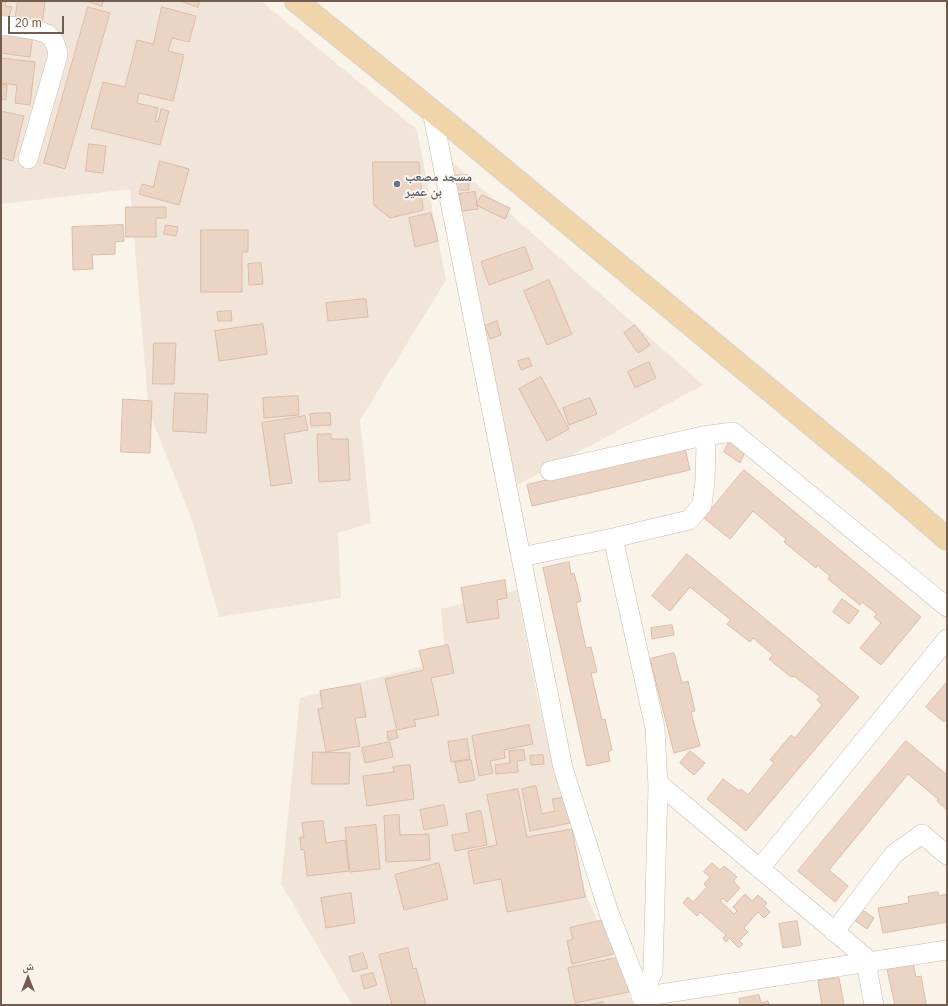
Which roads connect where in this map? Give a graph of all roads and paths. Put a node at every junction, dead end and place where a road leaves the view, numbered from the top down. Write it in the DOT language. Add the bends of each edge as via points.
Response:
graph roads {
  1 [pos="296,1"];
  2 [pos="1,26"];
  3 [pos="432,111"];
  4 [pos="28,159"];
  5 [pos="702,436"];
  6 [pos="550,471"];
  7 [pos="613,538"];
  8 [pos="947,539"];
  9 [pos="521,557"];
  10 [pos="947,607"];
  11 [pos="947,639"];
  12 [pos="658,783"];
  13 [pos="947,855"];
  14 [pos="760,868"];
  15 [pos="834,932"];
  16 [pos="947,950"];
  17 [pos="865,961"];
  18 [pos="643,1001"];
  19 [pos="874,1005"];
  1 -- 3 [label="main road"];
  2 -- 4 [label="street" via="45,32 57,46 58,55"];
  3 -- 8 [label="main road"];
  3 -- 9 [label="street"];
  5 -- 6 [label="street"];
  5 -- 7 [label="street" via="706,444 702,505 689,520"];
  5 -- 10 [label="street" via="733,432"];
  7 -- 9 [label="street"];
  7 -- 12 [label="street" via="655,728"];
  9 -- 18 [label="street" via="563,768 609,913"];
  11 -- 14 [label="street"];
  12 -- 14 [label="street"];
  12 -- 18 [label="street" via="653,972"];
  13 -- 15 [label="street" via="922,834 894,854"];
  14 -- 15 [label="street"];
  15 -- 17 [label="street" via="865,957"];
  16 -- 17 [label="street"];
  17 -- 18 [label="street"];
  17 -- 19 [label="street"];
}
